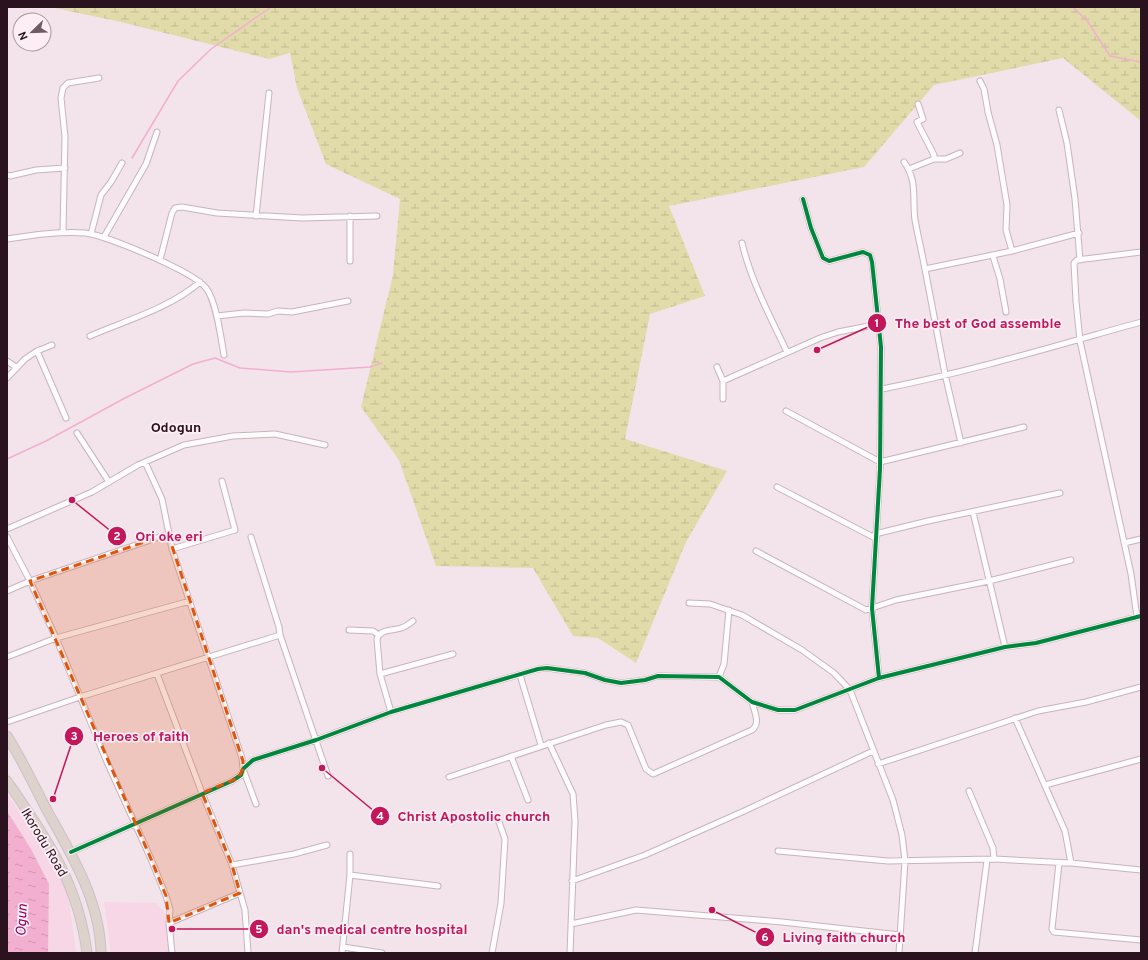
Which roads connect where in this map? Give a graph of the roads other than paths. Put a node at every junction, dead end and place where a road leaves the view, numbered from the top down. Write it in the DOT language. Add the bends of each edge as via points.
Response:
graph roads {
  1 [pos="99,78"];
  2 [pos="980,81"];
  3 [pos="269,92"];
  4 [pos="918,104"];
  5 [pos="1059,110"];
  6 [pos="157,132"];
  7 [pos="960,153"];
  8 [pos="934,159"];
  9 [pos="904,162"];
  10 [pos="122,163"];
  11 [pos="65,168"];
  12 [pos="909,170"];
  13 [pos="7,175"];
  14 [pos="803,199"];
  15 [pos="256,216"];
  16 [pos="350,216"];
  17 [pos="377,216"];
  18 [pos="64,232"];
  19 [pos="1079,233"];
  20 [pos="91,234"];
  21 [pos="104,237"];
  22 [pos="7,239"];
  23 [pos="742,242"];
  24 [pos="1012,251"];
  25 [pos="1141,252"];
  26 [pos="993,256"];
  27 [pos="160,260"];
  28 [pos="1080,260"];
  29 [pos="350,261"];
  30 [pos="925,269"];
  31 [pos="200,282"];
  32 [pos="348,301"];
  33 [pos="1006,312"];
  34 [pos="217,316"];
  35 [pos="1141,322"];
  36 [pos="879,324"];
  37 [pos="90,336"];
  38 [pos="1080,341"];
  39 [pos="52,345"];
  40 [pos="37,352"];
  41 [pos="787,352"];
  42 [pos="224,355"];
  43 [pos="7,361"];
  44 [pos="16,367"];
  45 [pos="717,367"];
  46 [pos="945,374"];
  47 [pos="7,378"];
  48 [pos="723,381"];
  49 [pos="882,389"];
  50 [pos="723,399"];
  51 [pos="786,411"];
  52 [pos="66,418"];
  53 [pos="1024,427"];
  54 [pos="77,433"];
  55 [pos="961,443"];
  56 [pos="325,445"];
  57 [pos="145,462"];
  58 [pos="880,462"];
  59 [pos="222,481"];
  60 [pos="109,482"];
  61 [pos="776,487"];
  62 [pos="1060,493"];
  63 [pos="974,512"];
  64 [pos="7,529"];
  65 [pos="168,534"];
  66 [pos="875,536"];
  67 [pos="251,537"];
  68 [pos="7,538"];
  69 [pos="1141,540"];
  70 [pos="1124,543"];
  71 [pos="172,549"];
  72 [pos="756,551"];
  73 [pos="1071,560"];
  74 [pos="30,581"];
  75 [pos="989,581"];
  76 [pos="7,591"];
  77 [pos="190,601"];
  78 [pos="689,603"];
  79 [pos="872,608"];
  80 [pos="729,610"];
  81 [pos="1139,616"];
  82 [pos="413,621"];
  83 [pos="349,630"];
  84 [pos="280,635"];
  85 [pos="378,635"];
  86 [pos="56,638"];
  87 [pos="1005,647"];
  88 [pos="453,654"];
  89 [pos="7,657"];
  90 [pos="208,659"];
  91 [pos="157,674"];
  92 [pos="380,674"];
  93 [pos="520,675"];
  94 [pos="719,677"];
  95 [pos="878,678"];
  96 [pos="1141,687"];
  97 [pos="850,690"];
  98 [pos="80,697"];
  99 [pos="752,702"];
  100 [pos="391,712"];
  101 [pos="1014,718"];
  102 [pos="7,722"];
  103 [pos="7,736"];
  104 [pos="316,740"];
  105 [pos="549,743"];
  106 [pos="541,745"];
  107 [pos="873,751"];
  108 [pos="511,756"];
  109 [pos="1141,759"];
  110 [pos="878,764"];
  111 [pos="243,769"];
  112 [pos="328,776"];
  113 [pos="449,777"];
  114 [pos="7,781"];
  115 [pos="1045,785"];
  116 [pos="968,791"];
  117 [pos="202,794"];
  118 [pos="528,800"];
  119 [pos="256,804"];
  120 [pos="498,818"];
  121 [pos="134,824"];
  122 [pos="327,845"];
  123 [pos="778,851"];
  124 [pos="71,852"];
  125 [pos="350,854"];
  126 [pos="987,860"];
  127 [pos="994,860"];
  128 [pos="905,862"];
  129 [pos="1059,863"];
  130 [pos="1072,863"];
  131 [pos="232,865"];
  132 [pos="1141,870"];
  133 [pos="350,875"];
  134 [pos="572,881"];
  135 [pos="438,886"];
  136 [pos="240,893"];
  137 [pos="169,923"];
  138 [pos="571,924"];
  139 [pos="900,934"];
  140 [pos="1141,940"];
  141 [pos="342,950"];
  142 [pos="88,953"];
  143 [pos="101,953"];
  144 [pos="172,953"];
  145 [pos="248,953"];
  146 [pos="382,953"];
  147 [pos="492,953"];
  148 [pos="570,953"];
  149 [pos="899,953"];
  150 [pos="975,953"];
  1 -- 11 [label="street" via="68,83 63,88 61,98"];
  2 -- 24 [label="street" via="997,145 1007,205 1006,230"];
  3 -- 15 [label="street"];
  4 -- 8 [label="street" via="923,118 917,122"];
  5 -- 19 [label="street" via="1070,163"];
  6 -- 21 [label="street" via="146,164"];
  7 -- 8 [label="street" via="946,159"];
  8 -- 12 [label="street"];
  9 -- 12 [label="street"];
  10 -- 20 [label="street" via="101,195"];
  11 -- 13 [label="street"];
  11 -- 18 [label="street"];
  12 -- 30 [label="street" via="915,197 915,220"];
  14 -- 36 [label="street" via="820,253 825,260 832,261 863,252 870,255"];
  15 -- 16 [label="street"];
  15 -- 27 [label="street" via="176,208 172,213"];
  16 -- 17 [label="street"];
  16 -- 29 [label="street"];
  18 -- 20 [label="street"];
  18 -- 22 [label="street"];
  19 -- 24 [label="street"];
  19 -- 28 [label="street"];
  20 -- 21 [label="street"];
  21 -- 27 [label="street"];
  23 -- 41 [label="street" via="746,262"];
  24 -- 26 [label="street"];
  25 -- 28 [label="street"];
  26 -- 30 [label="street"];
  26 -- 33 [label="street"];
  27 -- 31 [label="street"];
  28 -- 38 [label="street" via="1074,263"];
  30 -- 46 [label="street"];
  31 -- 34 [label="street" via="210,294"];
  31 -- 37 [label="street" via="173,300"];
  32 -- 34 [label="street" via="292,312"];
  34 -- 42 [label="street"];
  35 -- 38 [label="street"];
  36 -- 41 [label="street" via="838,332"];
  36 -- 49 [label="street"];
  38 -- 46 [label="street"];
  38 -- 70 [label="street"];
  39 -- 40 [label="street"];
  40 -- 44 [label="street"];
  40 -- 52 [label="street"];
  41 -- 48 [label="street"];
  43 -- 44 [label="street"];
  44 -- 47 [label="street"];
  45 -- 48 [label="street"];
  46 -- 49 [label="street"];
  46 -- 55 [label="street"];
  48 -- 50 [label="street"];
  49 -- 58 [label="street"];
  51 -- 58 [label="street"];
  53 -- 55 [label="street"];
  54 -- 60 [label="street"];
  55 -- 58 [label="street"];
  56 -- 57 [label="street" via="275,434 245,435 184,445"];
  57 -- 60 [label="street"];
  57 -- 65 [label="street" via="162,499"];
  58 -- 66 [label="street"];
  59 -- 71 [label="street" via="234,530"];
  60 -- 64 [label="street"];
  61 -- 66 [label="street"];
  62 -- 63 [label="street"];
  63 -- 66 [label="street" via="928,520"];
  63 -- 75 [label="street"];
  65 -- 71 [label="street"];
  65 -- 74 [label="street"];
  66 -- 79 [label="street"];
  67 -- 84 [label="street"];
  68 -- 74 [label="street"];
  69 -- 70 [label="street"];
  70 -- 81 [label="street"];
  71 -- 77 [label="street"];
  72 -- 79 [label="street" via="858,607 866,610"];
  73 -- 75 [label="street"];
  74 -- 76 [label="street"];
  74 -- 86 [label="street"];
  75 -- 79 [label="street" via="896,600"];
  75 -- 87 [label="street"];
  77 -- 86 [label="street"];
  77 -- 90 [label="street"];
  78 -- 80 [label="street" via="710,604"];
  79 -- 95 [label="street"];
  80 -- 94 [label="street" via="724,664"];
  80 -- 97 [label="street" via="802,650 834,673"];
  81 -- 87 [label="street" via="1036,643"];
  82 -- 85 [label="street"];
  83 -- 85 [label="street" via="373,631"];
  84 -- 90 [label="street"];
  84 -- 104 [label="street"];
  85 -- 92 [label="street"];
  86 -- 89 [label="street"];
  86 -- 98 [label="street"];
  87 -- 95 [label="street"];
  88 -- 92 [label="street"];
  90 -- 91 [label="street"];
  90 -- 111 [label="street" via="242,758"];
  91 -- 98 [label="street"];
  91 -- 117 [label="street"];
  92 -- 100 [label="street"];
  93 -- 94 [label="street" via="547,668 585,672 621,683 658,676"];
  93 -- 100 [label="street"];
  93 -- 106 [label="street"];
  94 -- 99 [label="street"];
  95 -- 97 [label="street"];
  96 -- 101 [label="street"];
  97 -- 99 [label="street" via="795,710 778,710"];
  97 -- 107 [label="street"];
  98 -- 102 [label="street"];
  98 -- 121 [label="street"];
  99 -- 105 [label="street" via="757,721 752,730 653,774 646,769 632,732 625,723 606,725"];
  100 -- 104 [label="street"];
  101 -- 110 [label="street"];
  101 -- 115 [label="street"];
  103 -- 124 [label="highway, Ikorodu Road" via="21,757"];
  104 -- 111 [label="street" via="253,760"];
  104 -- 112 [label="street"];
  105 -- 106 [label="street"];
  105 -- 134 [label="street" via="573,794 575,821"];
  106 -- 108 [label="street"];
  107 -- 110 [label="street"];
  107 -- 134 [label="street" via="666,846"];
  108 -- 113 [label="street"];
  108 -- 118 [label="street"];
  109 -- 115 [label="street"];
  110 -- 128 [label="street" via="897,812"];
  111 -- 117 [label="street" via="241,775 232,781"];
  111 -- 119 [label="street"];
  114 -- 142 [label="highway, Ikorodu Road" via="63,868 83,922"];
  115 -- 130 [label="street" via="1065,831"];
  116 -- 127 [label="street" via="992,848"];
  117 -- 121 [label="street"];
  117 -- 131 [label="street"];
  120 -- 147 [label="street" via="505,839 502,903"];
  121 -- 124 [label="street"];
  121 -- 137 [label="street" via="166,896 170,910"];
  122 -- 131 [label="street" via="294,854"];
  123 -- 128 [label="street"];
  124 -- 143 [label="highway, Ikorodu Road" via="93,908"];
  125 -- 133 [label="street"];
  126 -- 127 [label="street"];
  126 -- 128 [label="street"];
  126 -- 150 [label="street"];
  127 -- 129 [label="street"];
  128 -- 139 [label="street"];
  129 -- 130 [label="street"];
  129 -- 140 [label="street" via="1052,929 1054,932"];
  130 -- 132 [label="street"];
  131 -- 136 [label="street"];
  133 -- 135 [label="street"];
  133 -- 141 [label="street"];
  134 -- 138 [label="street"];
  136 -- 137 [label="street"];
  136 -- 145 [label="street" via="245,910"];
  137 -- 144 [label="street"];
  138 -- 139 [label="street" via="636,910"];
  138 -- 148 [label="street"];
  139 -- 149 [label="street"];
  141 -- 146 [label="street"];
}
